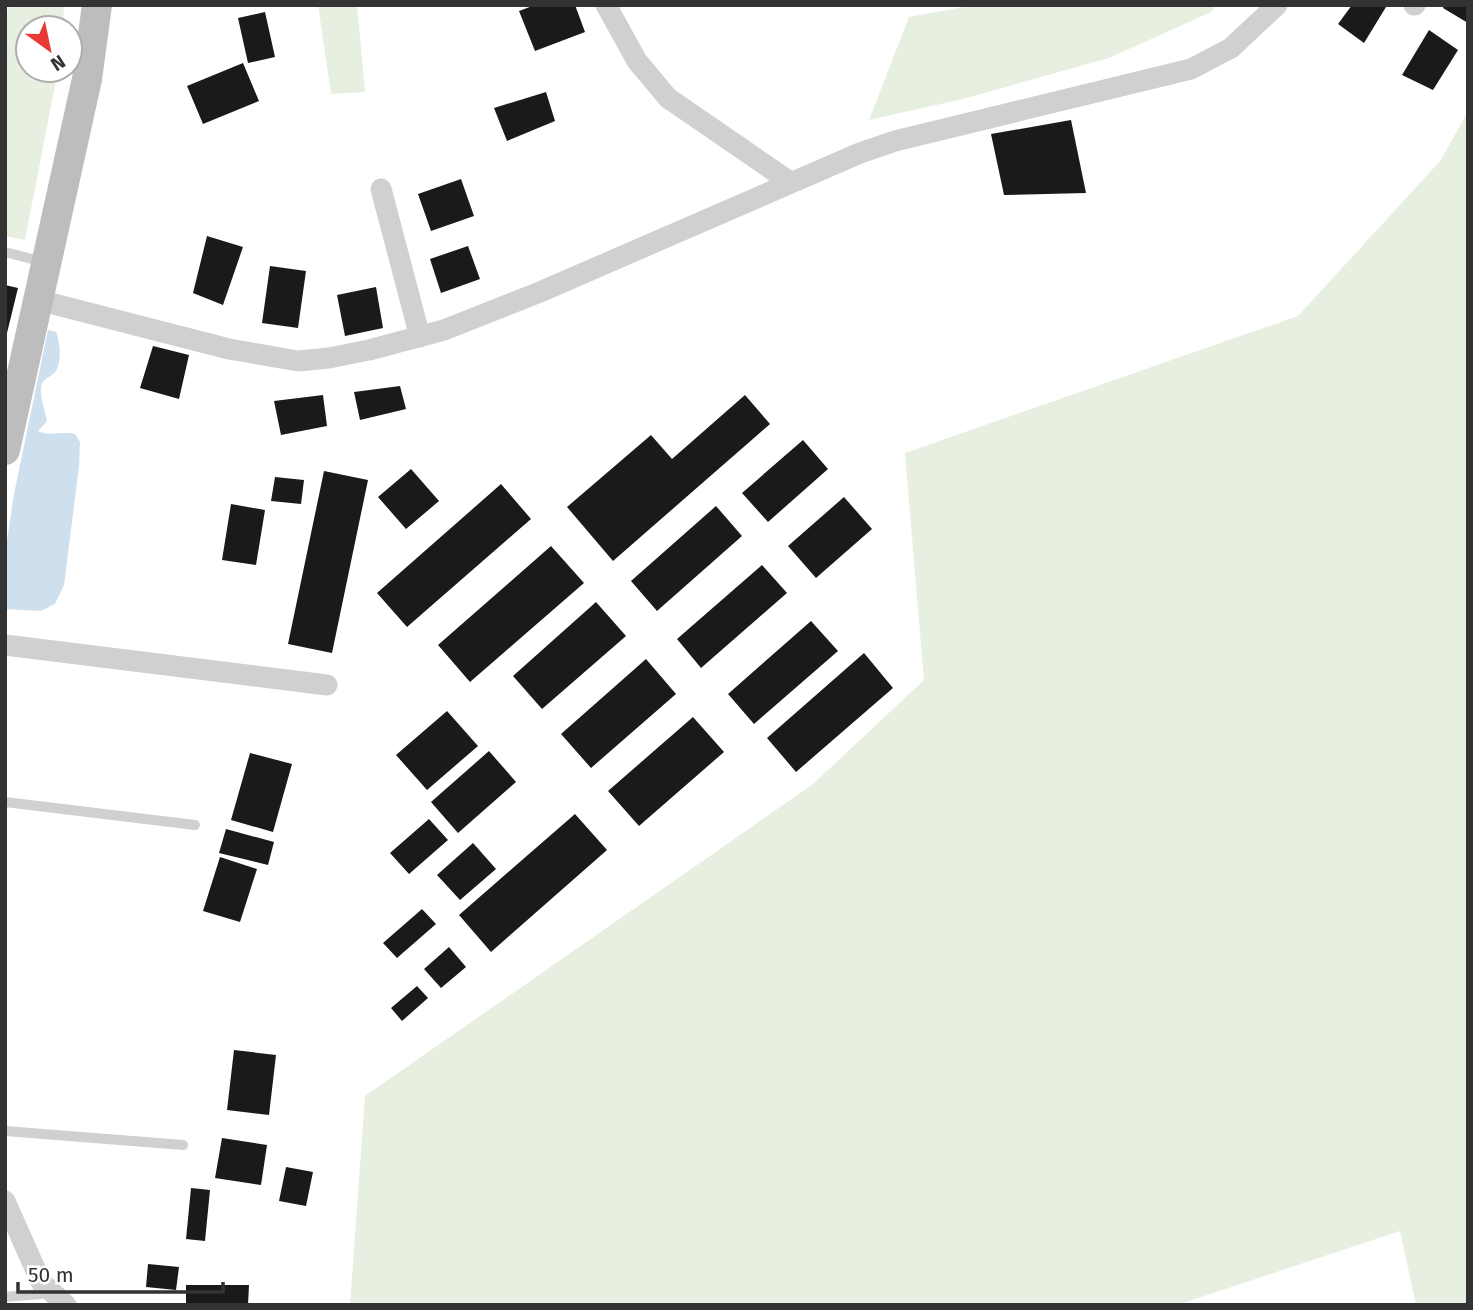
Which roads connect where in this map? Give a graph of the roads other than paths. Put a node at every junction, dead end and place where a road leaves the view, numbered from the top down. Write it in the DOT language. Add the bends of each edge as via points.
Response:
graph roads {
  1 [pos="97,5"];
  2 [pos="606,5"];
  3 [pos="1277,5"];
  4 [pos="790,181"];
  5 [pos="381,188"];
  6 [pos="5,252"];
  7 [pos="46,263"];
  8 [pos="38,300"];
  9 [pos="420,337"];
  10 [pos="5,450"];
  11 [pos="5,645"];
  12 [pos="327,685"];
  13 [pos="5,802"];
  14 [pos="195,825"];
  15 [pos="5,1131"];
  16 [pos="183,1145"];
  17 [pos="5,1201"];
  18 [pos="5,1297"];
  19 [pos="59,1299"];
  1 -- 7 [label="street" via="87,79"];
  2 -- 4 [label="street" via="637,61 668,98"];
  3 -- 4 [label="street" via="1231,48 1191,69 895,141"];
  4 -- 9 [label="street" via="540,292"];
  5 -- 9 [label="street"];
  6 -- 7 [label="lane"];
  7 -- 8 [label="street"];
  8 -- 9 [label="street" via="229,349 298,360"];
  8 -- 10 [label="street"];
  11 -- 12 [label="street"];
  13 -- 14 [label="lane"];
  15 -- 16 [label="lane"];
  17 -- 19 [label="street" via="41,1282"];
  18 -- 19 [label="lane"];
}
